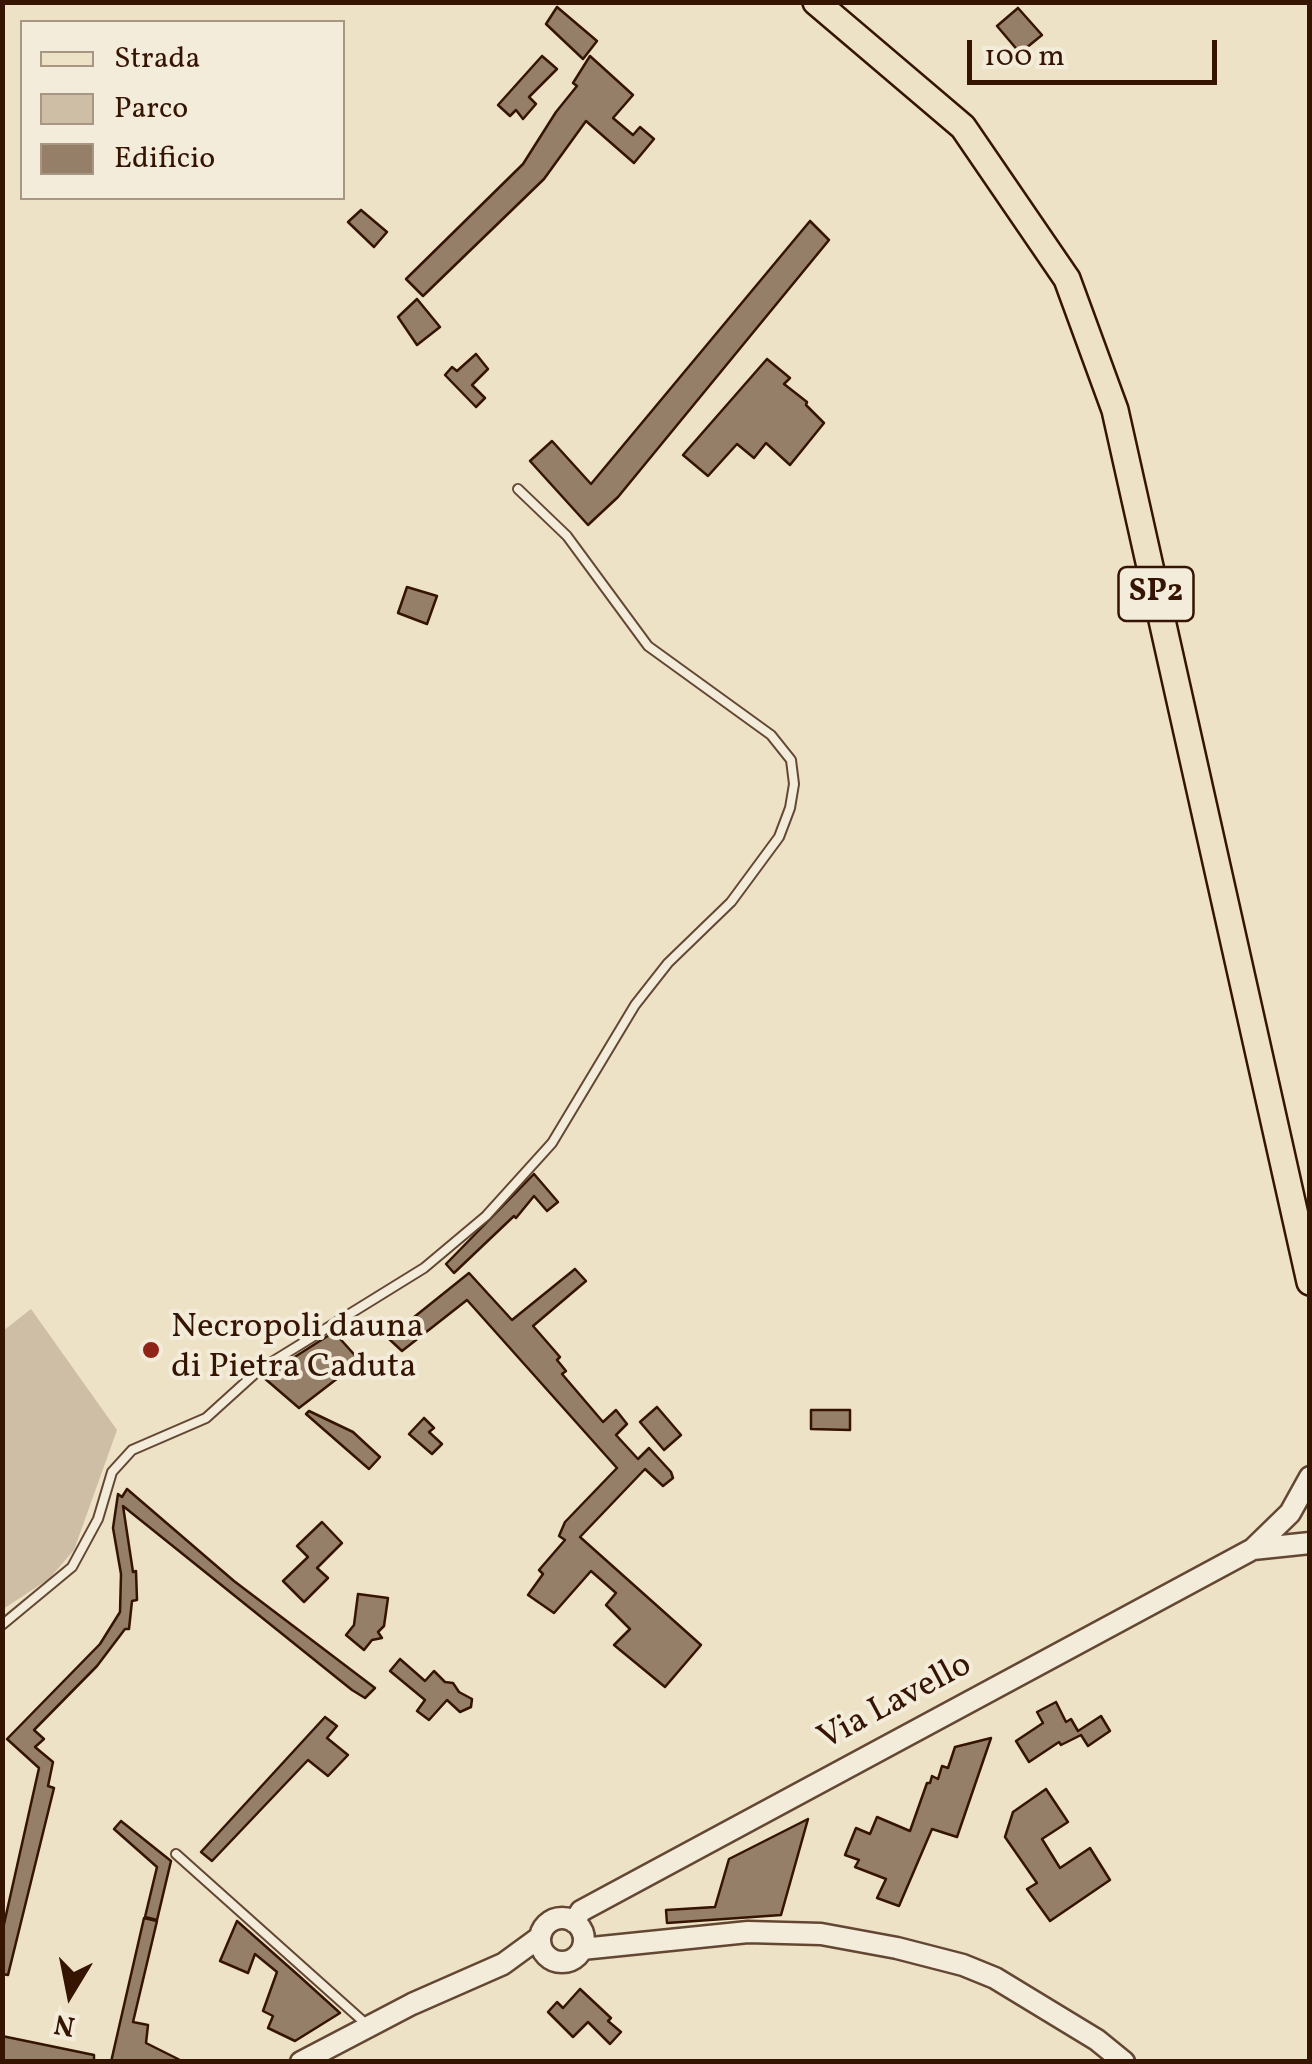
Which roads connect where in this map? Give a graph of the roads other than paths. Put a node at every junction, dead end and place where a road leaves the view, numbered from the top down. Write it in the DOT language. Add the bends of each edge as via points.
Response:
graph roads {
  1 [pos="816,2"];
  2 [pos="518,490"];
  3 [pos="1310,1282"];
  4 [pos="1310,1477"];
  5 [pos="1300,1509"];
  6 [pos="1304,1548"];
  7 [pos="1253,1549"];
  8 [pos="2,1625"];
  9 [pos="176,1854"];
  10 [pos="574,1922"];
  11 [pos="540,1937"];
  12 [pos="582,1949"];
  13 [pos="549,1958"];
  14 [pos="503,1964"];
  15 [pos="368,2026"];
  16 [pos="302,2062"];
  17 [pos="1124,2062"];
  1 -- 3 [label="main road, SP2" via="963,127 1067,279 1115,410"];
  2 -- 8 [label="lane" via="567,536 648,646 771,735 791,760 794,784 779,837 731,902 635,1006 552,1143 486,1216 424,1268 274,1359 206,1418 132,1450 112,1472 72,1567"];
  4 -- 5 [label="street, Via Lavello"];
  5 -- 7 [label="street, Via Lavello"];
  6 -- 7 [label="street, Via Lavello"];
  7 -- 10 [label="street, Via Lavello" via="581,1911"];
  9 -- 15 [label="lane"];
  10 -- 11 [label="street" via="553,1920"];
  10 -- 12 [label="street" via="584,1937"];
  11 -- 13 [label="street"];
  11 -- 14 [label="street"];
  12 -- 13 [label="street" via="568,1961"];
  12 -- 17 [label="street" via="748,1932 820,1934 897,1948 996,1978"];
  13 -- 14 [label="street"];
  14 -- 15 [label="street"];
  15 -- 16 [label="street"];
}
